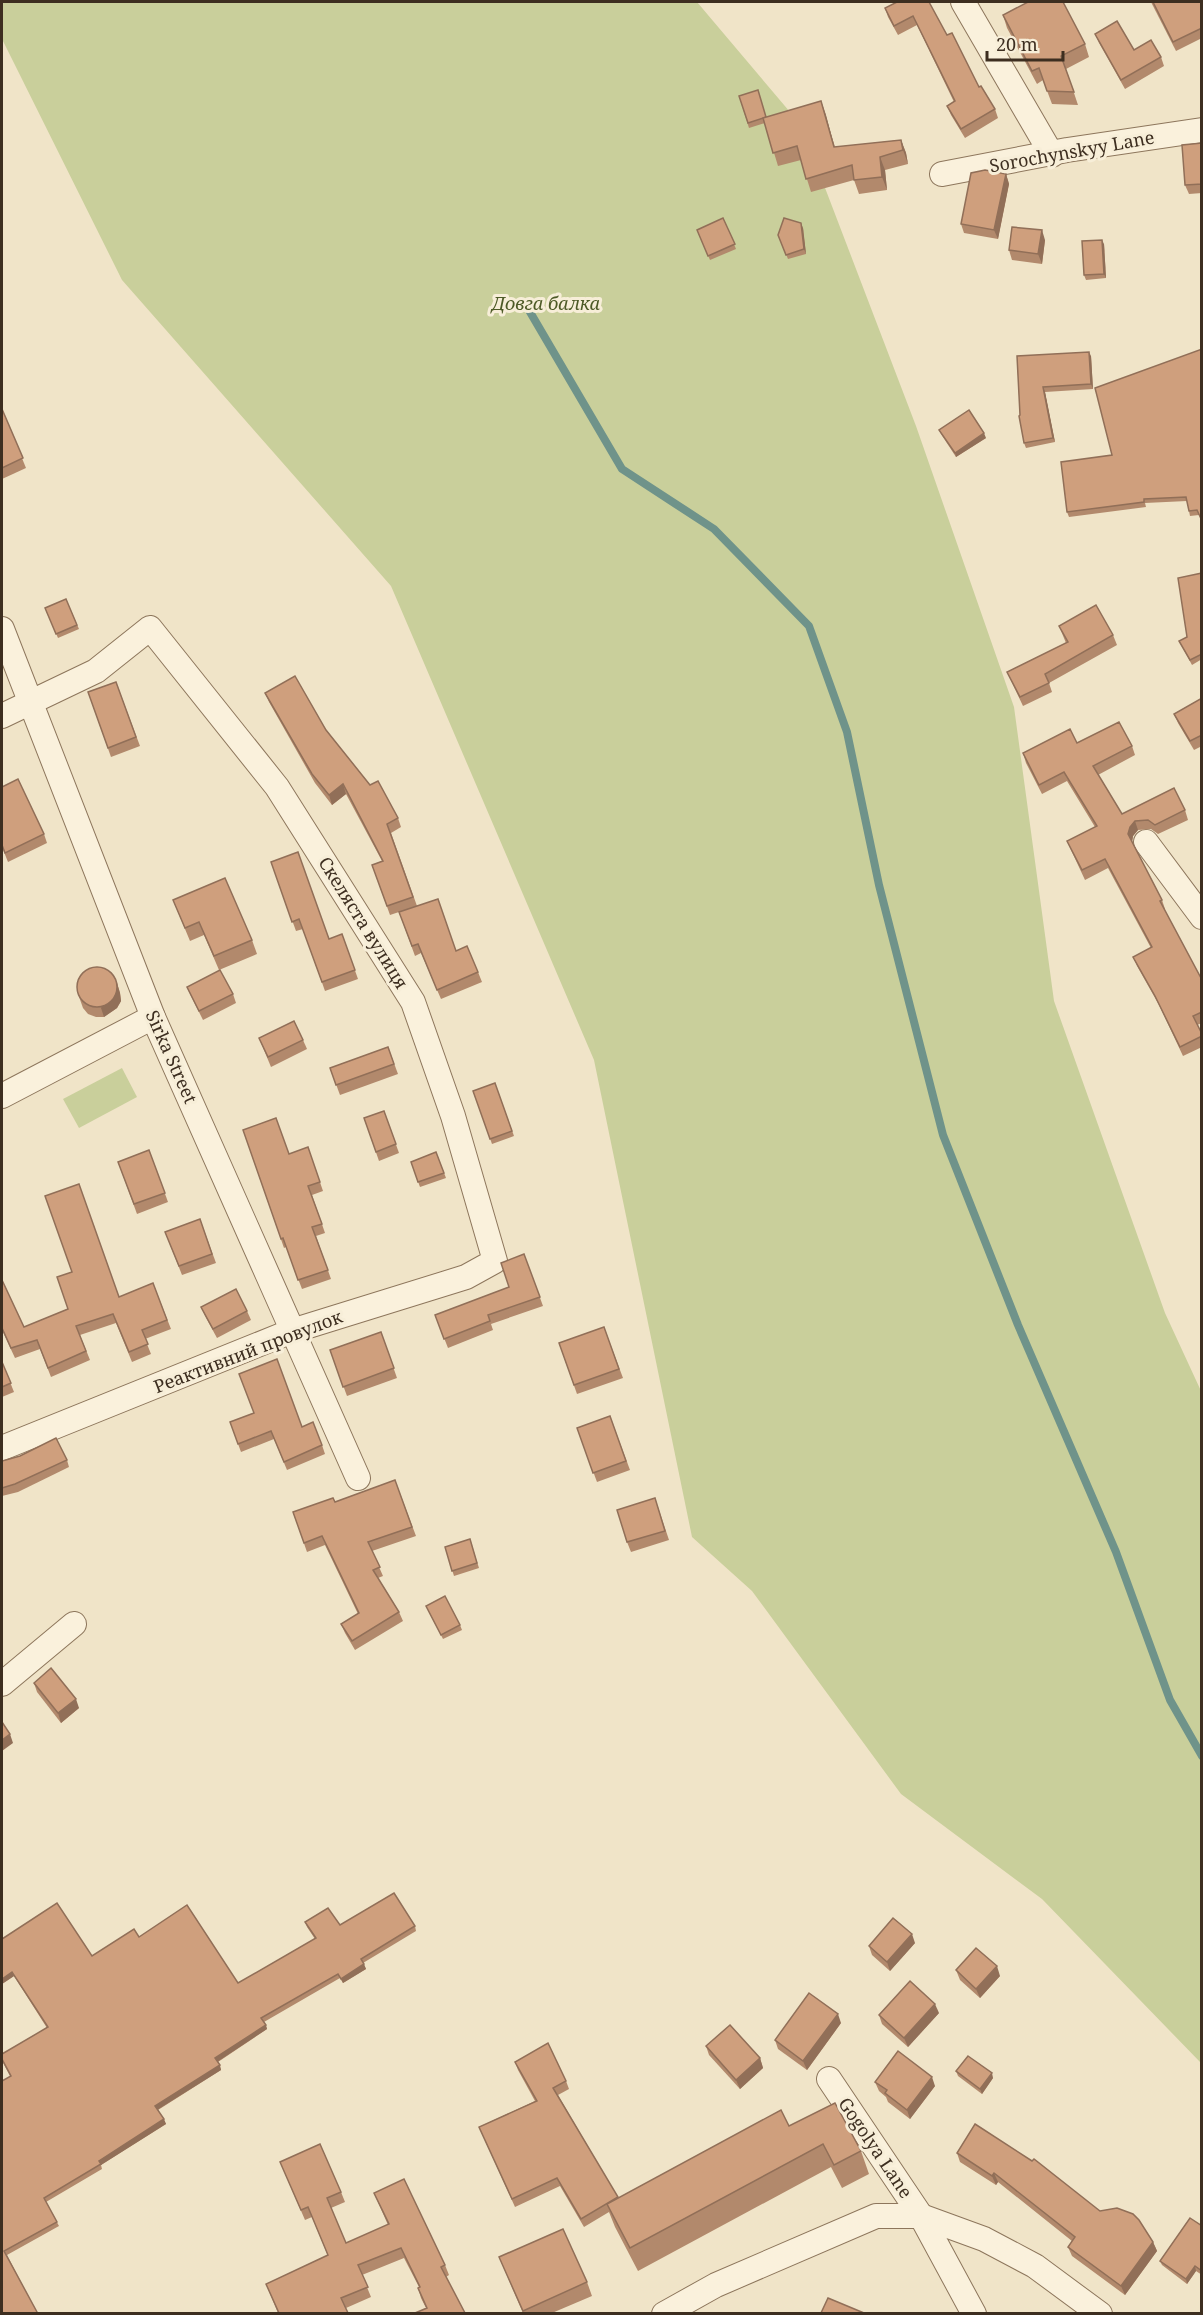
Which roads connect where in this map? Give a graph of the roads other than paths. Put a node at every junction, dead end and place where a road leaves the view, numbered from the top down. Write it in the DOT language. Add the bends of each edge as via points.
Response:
graph roads {
  1 [pos="963,2"];
  2 [pos="1202,130"];
  3 [pos="1052,155"];
  4 [pos="942,174"];
  5 [pos="2,629"];
  6 [pos="30,701"];
  7 [pos="2,716"];
  8 [pos="1146,842"];
  9 [pos="1202,917"];
  10 [pos="153,1017"];
  11 [pos="2,1096"];
  12 [pos="495,1261"];
  13 [pos="292,1331"];
  14 [pos="2,1448"];
  15 [pos="358,1478"];
  16 [pos="74,1624"];
  17 [pos="2,1684"];
  18 [pos="829,2079"];
  19 [pos="921,2216"];
  20 [pos="664,2313"];
  21 [pos="974,2313"];
  22 [pos="1100,2313"];
  1 -- 3 [label="street"];
  2 -- 3 [label="street, Sorochynskyy Lane"];
  3 -- 4 [label="street, Sorochynskyy Lane"];
  5 -- 6 [label="street, Sirka Street"];
  6 -- 7 [label="street"];
  6 -- 10 [label="street, Sirka Street"];
  6 -- 12 [label="street, Скеляста вулиця" via="96,671 150,628 277,787 413,1002 453,1116"];
  8 -- 9 [label="street"];
  10 -- 11 [label="street"];
  10 -- 13 [label="street, Sirka Street"];
  12 -- 13 [label="street, Реактивний провулок" via="466,1277"];
  13 -- 14 [label="street, Реактивний провулок"];
  13 -- 15 [label="street, Sirka Street"];
  16 -- 17 [label="street"];
  18 -- 19 [label="street, Gogolya Lane"];
  19 -- 20 [label="street" via="876,2216 716,2285"];
  19 -- 21 [label="street, Gogolya Lane"];
  19 -- 22 [label="street" via="984,2239 1035,2266"];
}
